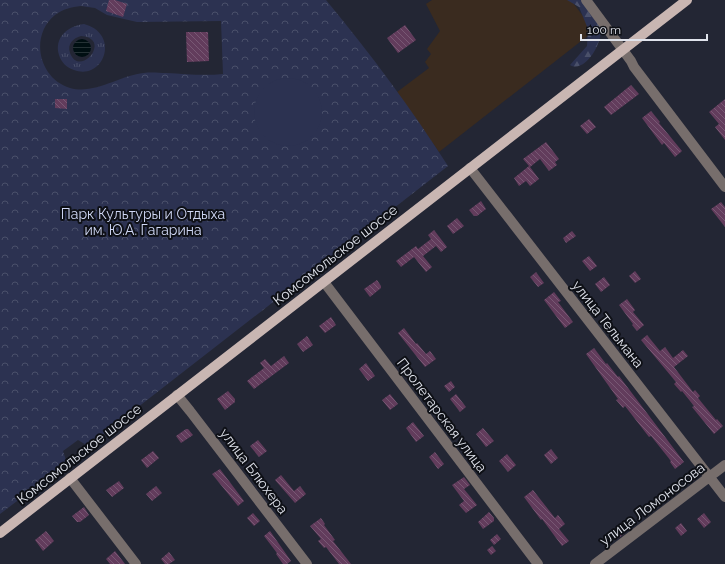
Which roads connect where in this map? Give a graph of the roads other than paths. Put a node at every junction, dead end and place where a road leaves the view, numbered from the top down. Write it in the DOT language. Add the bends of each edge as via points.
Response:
graph roads {
  1 [pos="586,0"];
  2 [pos="687,0"];
  3 [pos="622,50"];
  4 [pos="470,168"];
  5 [pos="725,187"];
  6 [pos="324,282"];
  7 [pos="178,395"];
  8 [pos="725,465"];
  9 [pos="710,477"];
  10 [pos="70,478"];
  11 [pos="725,497"];
  12 [pos="0,533"];
  13 [pos="136,564"];
  14 [pos="307,564"];
  15 [pos="538,564"];
  16 [pos="596,564"];
  1 -- 3 [label="street"];
  2 -- 3 [label="main road, Комсомольское шоссе"];
  3 -- 4 [label="main road, Комсомольское шоссе"];
  3 -- 5 [label="street"];
  4 -- 6 [label="main road, Комсомольское шоссе"];
  4 -- 9 [label="street, улица Тельмана"];
  6 -- 7 [label="main road, Комсомольское шоссе"];
  6 -- 15 [label="street, Пролетарская улица"];
  7 -- 10 [label="main road, Комсомольское шоссе"];
  7 -- 14 [label="street, улица Блюхера"];
  8 -- 9 [label="street, улица Ломоносова"];
  9 -- 11 [label="street, улица Тельмана"];
  9 -- 16 [label="street, улица Ломоносова"];
  10 -- 12 [label="main road, Комсомольское шоссе"];
  10 -- 13 [label="street"];
}
